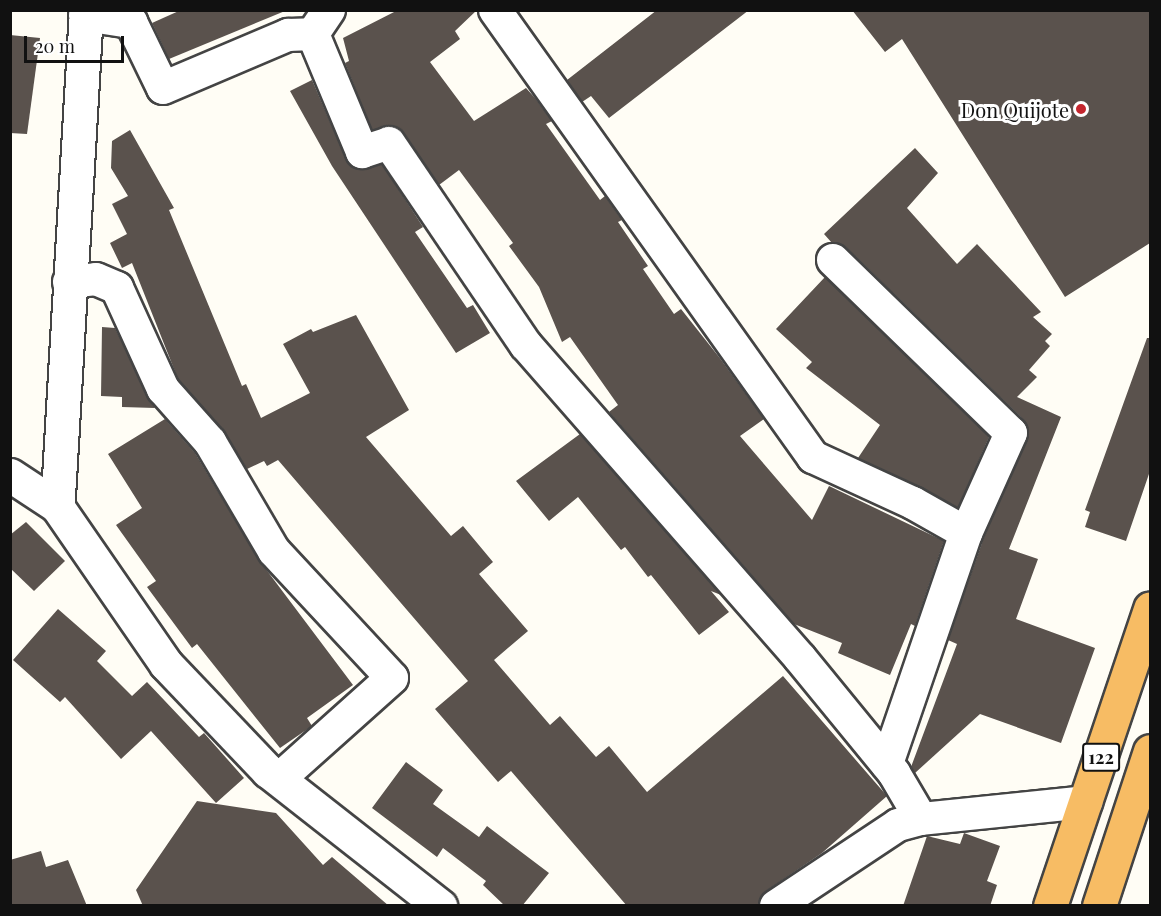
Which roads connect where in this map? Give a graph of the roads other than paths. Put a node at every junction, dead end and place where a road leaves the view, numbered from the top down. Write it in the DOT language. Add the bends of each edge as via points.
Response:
graph roads {
  1 [pos="495,10"];
  2 [pos="85,13"];
  3 [pos="321,22"];
  4 [pos="833,260"];
  5 [pos="69,282"];
  6 [pos="10,475"];
  7 [pos="57,506"];
  8 [pos="966,533"];
  9 [pos="1150,608"];
  10 [pos="1149,760"];
  11 [pos="887,764"];
  12 [pos="279,779"];
  13 [pos="1086,802"];
  14 [pos="921,819"];
  15 [pos="440,906"];
  16 [pos="776,906"];
  17 [pos="1050,906"];
  18 [pos="1099,906"];
  1 -- 8 [label="street" via="813,457 914,503"];
  2 -- 3 [label="street" via="131,22 163,88"];
  2 -- 5 [label="street"];
  3 -- 11 [label="street" via="362,152 388,143 526,345"];
  4 -- 8 [label="street" via="1011,433"];
  5 -- 7 [label="street"];
  5 -- 12 [label="street" via="96,279 117,288 163,389 210,442 274,551 392,678"];
  6 -- 7 [label="street"];
  7 -- 12 [label="street" via="166,664"];
  8 -- 11 [label="street"];
  9 -- 13 [label="highway, 122"];
  10 -- 18 [label="highway, 122"];
  11 -- 14 [label="street"];
  12 -- 15 [label="street"];
  13 -- 14 [label="street"];
  13 -- 17 [label="highway, 122"];
  14 -- 16 [label="street" via="898,825"];
}
